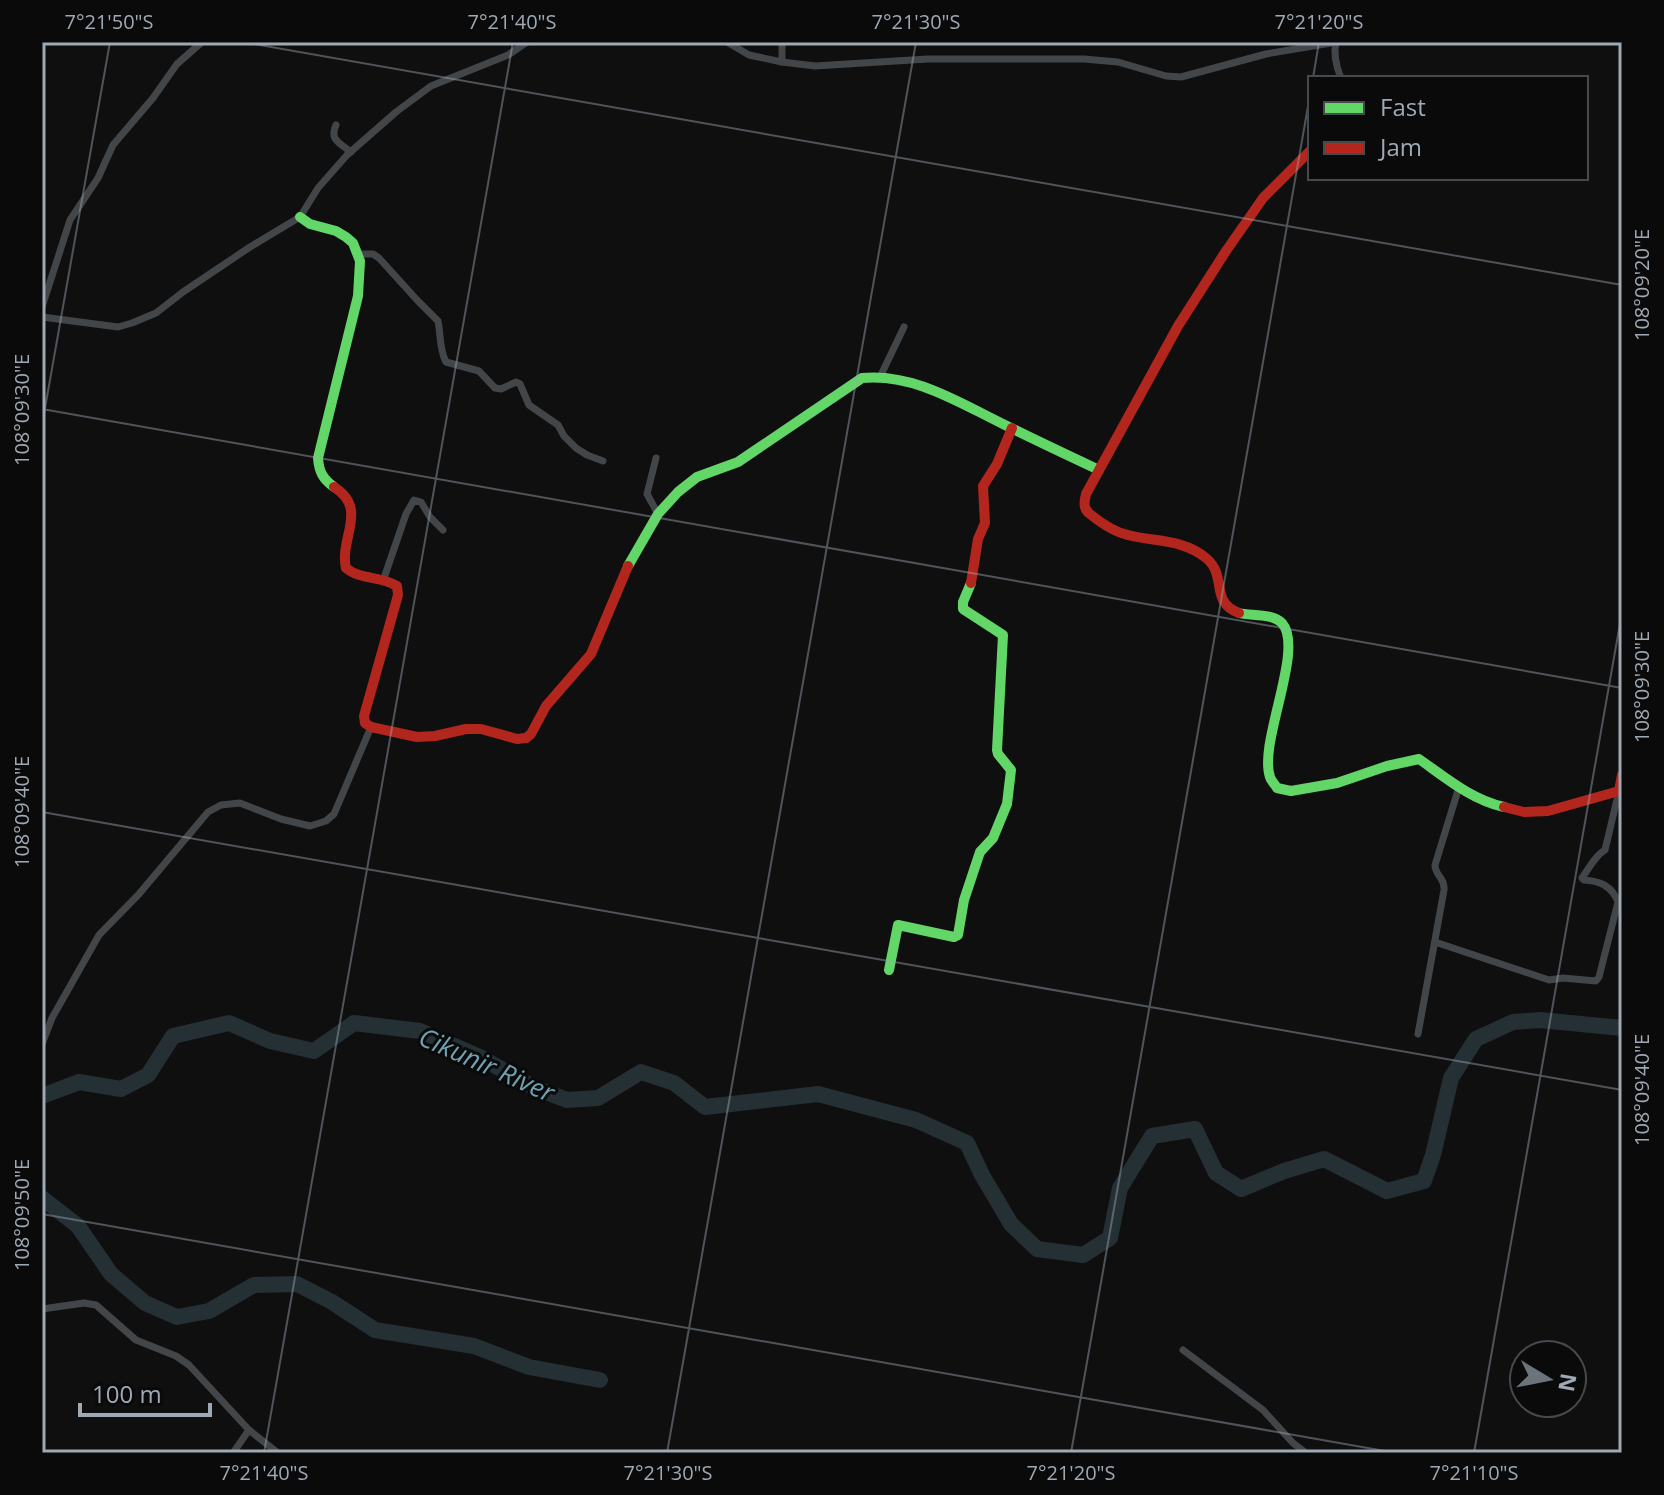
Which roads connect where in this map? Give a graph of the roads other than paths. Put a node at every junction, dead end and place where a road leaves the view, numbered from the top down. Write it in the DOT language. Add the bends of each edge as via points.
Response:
graph roads {
  1 [pos="202,42"];
  2 [pos="527,42"];
  3 [pos="727,42"];
  4 [pos="782,42"];
  5 [pos="1336,45"];
  6 [pos="782,62"];
  7 [pos="1340,76"];
  8 [pos="336,125"];
  9 [pos="351,152"];
  10 [pos="1308,153"];
  11 [pos="300,217"];
  12 [pos="360,254"];
  13 [pos="42,307"];
  14 [pos="42,317"];
  15 [pos="904,327"];
  16 [pos="880,377"];
  17 [pos="1012,428"];
  18 [pos="656,458"];
  19 [pos="603,461"];
  20 [pos="1099,470"];
  21 [pos="658,514"];
  22 [pos="443,530"];
  23 [pos="383,581"];
  24 [pos="371,727"];
  25 [pos="1622,775"];
  26 [pos="1459,787"];
  27 [pos="1619,791"];
  28 [pos="1435,942"];
  29 [pos="889,970"];
  30 [pos="1418,1034"];
  31 [pos="42,1044"];
  32 [pos="42,1309"];
  33 [pos="1183,1350"];
  34 [pos="249,1430"];
  35 [pos="233,1453"];
  36 [pos="278,1453"];
  37 [pos="1306,1453"];
  1 -- 13 [label="street" via="177,64 113,145 70,220"];
  2 -- 9 [label="street" via="431,86"];
  3 -- 6 [label="street" via="749,55"];
  4 -- 6 [label="street"];
  5 -- 6 [label="street" via="1266,54 1181,77 1084,59 928,59 815,66"];
  5 -- 7 [label="street"];
  8 -- 9 [label="street" via="334,138"];
  9 -- 11 [label="street"];
  10 -- 20 [label="street" via="1263,198 1226,251"];
  11 -- 12 [label="street" via="306,224 350,238"];
  11 -- 14 [label="street" via="144,319 118,327"];
  12 -- 19 [label="street" via="379,258 438,321 446,362 479,371 495,388 520,384 529,405 558,425 576,448"];
  12 -- 23 [label="street" via="358,296 318,469 350,501 345,567"];
  15 -- 16 [label="street"];
  16 -- 17 [label="street" via="940,392"];
  16 -- 21 [label="street" via="862,378 738,462 697,477"];
  17 -- 20 [label="street"];
  17 -- 29 [label="street" via="983,486 985,523 962,605 1003,635 997,747 1011,770 1008,801 994,837 979,854 958,935 899,925"];
  18 -- 21 [label="street" via="647,495"];
  20 -- 26 [label="street" via="1086,494 1089,514 1123,534 1188,547 1213,562 1225,607 1271,617 1285,626 1285,670 1268,757 1272,785 1295,790 1336,783 1419,759"];
  21 -- 24 [label="street" via="623,576 591,654 526,738 481,729 417,737"];
  22 -- 23 [label="street" via="414,500"];
  23 -- 24 [label="street" via="394,582 398,595 364,716"];
  24 -- 31 [label="street" via="334,814 326,821 310,826 240,803 208,812 99,935"];
  25 -- 27 [label="street"];
  26 -- 27 [label="street" via="1490,804 1524,812 1548,811"];
  26 -- 28 [label="street" via="1435,865 1445,884"];
  27 -- 28 [label="street" via="1606,849 1582,878 1606,885 1618,902 1596,981 1549,980"];
  28 -- 30 [label="street"];
  32 -- 34 [label="street" via="96,1305 136,1340 183,1360"];
  33 -- 37 [label="street" via="1263,1410"];
  34 -- 35 [label="street"];
  34 -- 36 [label="street"];
}
